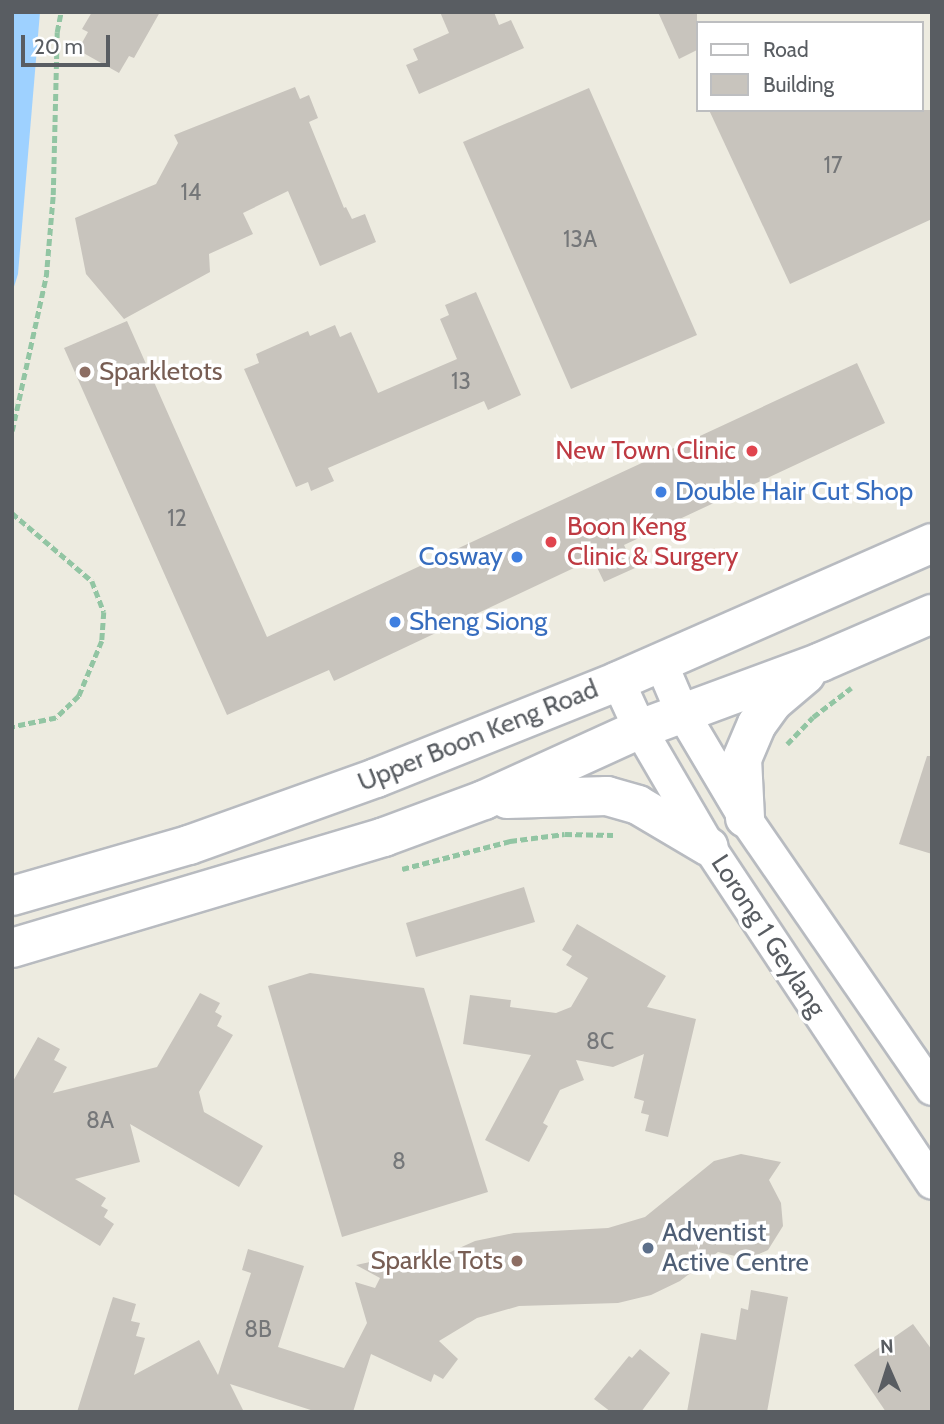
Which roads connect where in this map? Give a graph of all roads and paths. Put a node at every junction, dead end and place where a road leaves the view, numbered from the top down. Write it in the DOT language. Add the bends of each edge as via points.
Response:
graph roads {
  1 [pos="61,12"];
  2 [pos="12,431"];
  3 [pos="12,513"];
  4 [pos="932,542"];
  5 [pos="932,614"];
  6 [pos="821,662"];
  7 [pos="661,663"];
  8 [pos="862,680"];
  9 [pos="618,681"];
  10 [pos="682,712"];
  11 [pos="12,727"];
  12 [pos="640,729"];
  13 [pos="784,752"];
  14 [pos="484,800"];
  15 [pos="744,818"];
  16 [pos="709,847"];
  17 [pos="12,896"];
  18 [pos="12,948"];
  19 [pos="932,1089"];
  20 [pos="932,1183"];
  1 -- 2 [label="path" via="46,277"];
  3 -- 11 [label="path" via="92,581 104,612 102,640 79,696 55,718"];
  4 -- 7 [label="main road, Upper Boon Keng Road"];
  5 -- 6 [label="main road"];
  6 -- 10 [label="main road"];
  6 -- 15 [label="main road" via="773,702 757,724 742,759"];
  7 -- 9 [label="main road, Upper Boon Keng Road"];
  7 -- 10 [label="street, Lorong 1 Geylang"];
  8 -- 13 [label="path" via="813,717"];
  9 -- 12 [label="street, Lorong 1 Geylang"];
  9 -- 17 [label="main road, Upper Boon Keng Road" via="376,778 202,841"];
  10 -- 12 [label="main road"];
  10 -- 15 [label="street, Lorong 1 Geylang"];
  12 -- 14 [label="main road"];
  12 -- 16 [label="street, Lorong 1 Geylang"];
  14 -- 16 [label="main road" via="607,796 638,805"];
  14 -- 18 [label="main road" via="384,837"];
  15 -- 19 [label="street, Lorong 1 Geylang"];
  16 -- 20 [label="street, Lorong 1 Geylang"];
}
